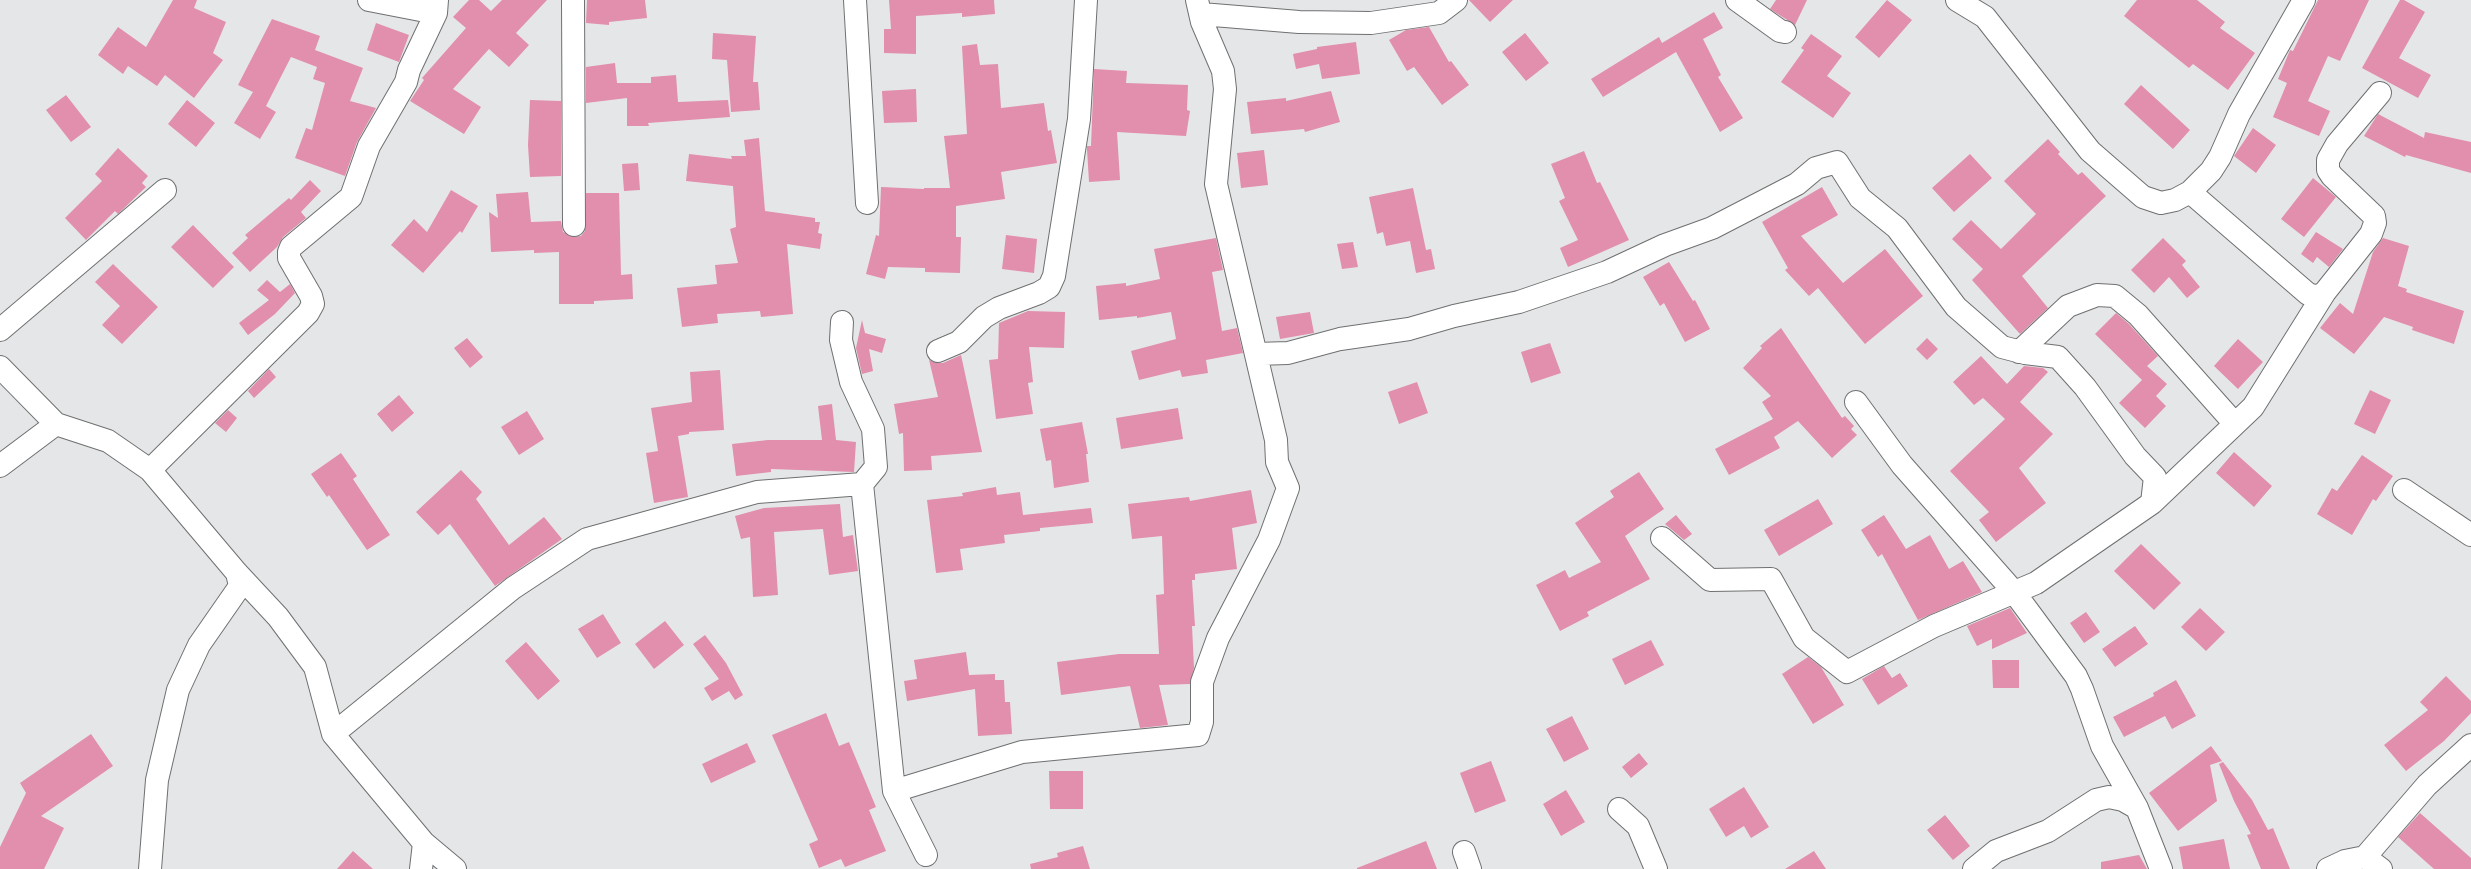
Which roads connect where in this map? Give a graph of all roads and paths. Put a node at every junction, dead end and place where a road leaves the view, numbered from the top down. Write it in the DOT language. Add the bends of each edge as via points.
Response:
graph roads {
  1 [pos="369,0"];
  2 [pos="573,0"];
  3 [pos="855,0"];
  4 [pos="1086,0"];
  5 [pos="1456,0"];
  6 [pos="1737,0"];
  7 [pos="1957,0"];
  8 [pos="2304,0"];
  9 [pos="437,7"];
  10 [pos="1199,7"];
  11 [pos="1785,32"];
  12 [pos="2380,93"];
  13 [pos="165,190"];
  14 [pos="2190,192"];
  15 [pos="866,203"];
  16 [pos="574,225"];
  17 [pos="2324,292"];
  18 [pos="842,322"];
  19 [pos="0,330"];
  20 [pos="938,351"];
  21 [pos="2019,352"];
  22 [pos="1256,354"];
  23 [pos="0,367"];
  24 [pos="1856,402"];
  25 [pos="56,424"];
  26 [pos="2235,424"];
  27 [pos="0,466"];
  28 [pos="150,470"];
  29 [pos="862,484"];
  30 [pos="2404,490"];
  31 [pos="2152,503"];
  32 [pos="2471,535"];
  33 [pos="1662,538"];
  34 [pos="237,574"];
  35 [pos="2014,592"];
  36 [pos="333,734"];
  37 [pos="2471,746"];
  38 [pos="894,791"];
  39 [pos="2137,808"];
  40 [pos="1619,809"];
  41 [pos="424,843"];
  42 [pos="926,855"];
  43 [pos="2373,863"];
  44 [pos="150,869"];
  45 [pos="422,869"];
  46 [pos="455,869"];
  47 [pos="1656,869"];
  48 [pos="1974,869"];
  49 [pos="2162,869"];
  50 [pos="2328,869"];
  1 -- 9 [label="street"];
  2 -- 16 [label="street"];
  3 -- 15 [label="street"];
  4 -- 20 [label="street" via="1079,119 1054,276 1049,286 1040,293 999,308 984,317 959,342"];
  5 -- 10 [label="street" via="1439,13 1371,22 1298,22"];
  6 -- 11 [label="street"];
  7 -- 14 [label="street" via="1985,16 2090,151 2143,197 2161,203 2175,200"];
  8 -- 14 [label="street" via="2239,114 2220,157 2211,171"];
  9 -- 28 [label="street" via="406,82 369,146 351,198 289,252 289,258 311,296 313,304 308,313"];
  10 -- 22 [label="street" via="1223,71 1224,116 1216,184"];
  12 -- 17 [label="street" via="2328,160 2328,170 2332,176 2374,216 2375,223 2371,234"];
  13 -- 19 [label="street"];
  14 -- 17 [label="street" via="2308,294 2318,297"];
  17 -- 26 [label="street" via="2253,407"];
  18 -- 29 [label="street" via="841,340 852,382 872,430 876,466"];
  21 -- 22 [label="street" via="2002,347 1956,307 1897,228 1860,198 1837,162 1816,168 1797,184 1712,228 1665,245 1607,272 1519,302 1409,329 1340,339 1288,353"];
  21 -- 26 [label="street" via="2068,306 2097,295 2115,296 2138,315"];
  21 -- 31 [label="street" via="2058,357 2085,387 2135,456 2155,477"];
  22 -- 38 [label="street" via="1276,440 1277,462 1288,488 1269,540 1218,638 1202,682 1202,722 1198,735 1022,752"];
  23 -- 25 [label="street"];
  24 -- 35 [label="street" via="1902,465"];
  25 -- 27 [label="street"];
  25 -- 28 [label="street" via="108,441"];
  26 -- 31 [label="street"];
  28 -- 34 [label="street"];
  29 -- 36 [label="street" via="757,492 587,539 513,588"];
  29 -- 38 [label="street"];
  30 -- 32 [label="street"];
  31 -- 35 [label="street" via="2036,583"];
  33 -- 35 [label="street" via="1710,580 1771,579 1804,638 1847,672 1934,626"];
  34 -- 36 [label="street" via="278,616 315,667"];
  34 -- 44 [label="street" via="240,586 199,645 178,690 157,780"];
  35 -- 39 [label="street" via="2076,676 2107,757"];
  36 -- 41 [label="street"];
  37 -- 43 [label="street" via="2428,785"];
  38 -- 42 [label="street"];
  39 -- 48 [label="street" via="2123,800 2109,797 2096,800 2048,831 1996,851"];
  39 -- 49 [label="street"];
  40 -- 47 [label="street" via="1638,826"];
  41 -- 45 [label="street"];
  41 -- 46 [label="street"];
  43 -- 50 [label="street" via="2345,861"];
}
